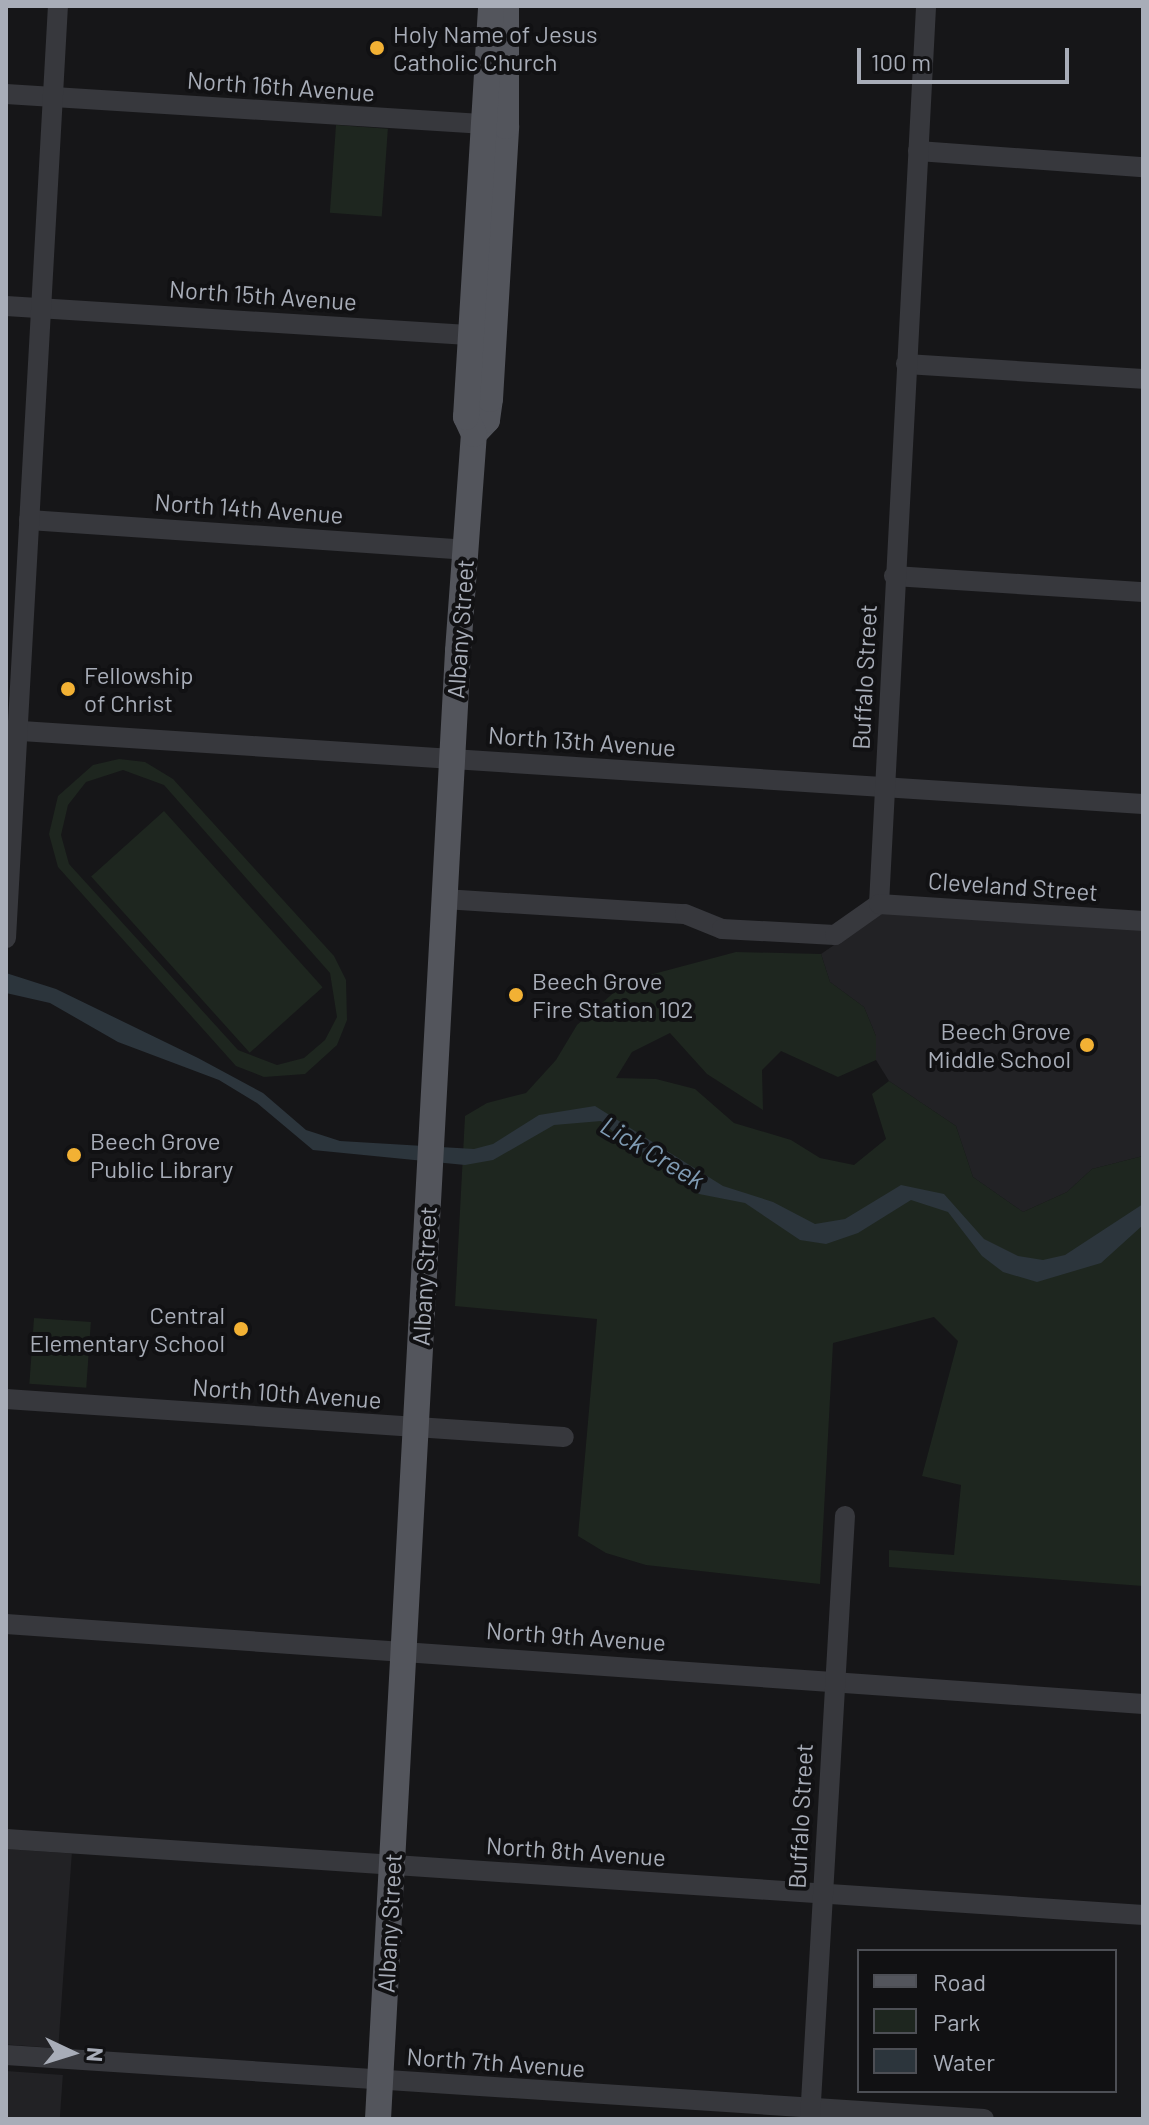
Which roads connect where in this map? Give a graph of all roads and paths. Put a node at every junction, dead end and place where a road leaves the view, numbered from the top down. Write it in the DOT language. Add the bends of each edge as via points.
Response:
graph roads {
  1 [pos="58,6"];
  2 [pos="491,6"];
  3 [pos="506,6"];
  4 [pos="926,6"];
  5 [pos="6,94"];
  6 [pos="52,97"];
  7 [pos="495,125"];
  8 [pos="918,151"];
  9 [pos="1143,167"];
  10 [pos="6,306"];
  11 [pos="40,307"];
  12 [pos="478,335"];
  13 [pos="906,364"];
  14 [pos="1143,379"];
  15 [pos="474,434"];
  16 [pos="29,520"];
  17 [pos="465,550"];
  18 [pos="894,576"];
  19 [pos="1143,592"];
  20 [pos="12,730"];
  21 [pos="452,759"];
  22 [pos="885,787"];
  23 [pos="1143,804"];
  24 [pos="444,899"];
  25 [pos="879,904"];
  26 [pos="1143,921"];
  27 [pos="6,936"];
  28 [pos="6,1399"];
  29 [pos="415,1428"];
  30 [pos="564,1437"];
  31 [pos="845,1516"];
  32 [pos="6,1624"];
  33 [pos="404,1650"];
  34 [pos="833,1680"];
  35 [pos="1143,1704"];
  36 [pos="6,1839"];
  37 [pos="392,1865"];
  38 [pos="822,1893"];
  39 [pos="1143,1915"];
  40 [pos="6,2055"];
  41 [pos="380,2080"];
  42 [pos="810,2113"];
  43 [pos="378,2119"];
  44 [pos="984,2119"];
  1 -- 6 [label="street"];
  2 -- 7 [label="main road, Albany Street"];
  3 -- 7 [label="main road, Albany Street"];
  4 -- 8 [label="street, Buffalo Street"];
  5 -- 6 [label="street, North 16th Avenue"];
  6 -- 7 [label="street, North 16th Avenue"];
  6 -- 11 [label="street"];
  7 -- 12 [label="main road, Albany Street"];
  7 -- 15 [label="main road, Albany Street" via="490,399 487,420"];
  8 -- 9 [label="street"];
  8 -- 13 [label="street, Buffalo Street"];
  10 -- 11 [label="street, North 15th Avenue"];
  11 -- 12 [label="street, North 15th Avenue"];
  11 -- 16 [label="street"];
  12 -- 15 [label="main road, Albany Street" via="466,417"];
  13 -- 14 [label="street"];
  13 -- 18 [label="street, Buffalo Street"];
  15 -- 17 [label="main road, Albany Street"];
  16 -- 17 [label="street, North 14th Avenue"];
  16 -- 20 [label="street"];
  17 -- 21 [label="main road, Albany Street"];
  18 -- 19 [label="street"];
  18 -- 22 [label="street, Buffalo Street"];
  20 -- 21 [label="street, North 13th Avenue"];
  20 -- 27 [label="street"];
  21 -- 22 [label="street, North 13th Avenue"];
  21 -- 24 [label="main road, Albany Street"];
  22 -- 23 [label="street, North 13th Avenue"];
  22 -- 25 [label="street, Buffalo Street"];
  24 -- 25 [label="street" via="685,914 722,929 835,935"];
  24 -- 29 [label="main road, Albany Street"];
  25 -- 26 [label="street, Cleveland Street"];
  28 -- 29 [label="street, North 10th Avenue"];
  29 -- 30 [label="street, North 10th Avenue"];
  29 -- 33 [label="main road, Albany Street"];
  31 -- 34 [label="street, Buffalo Street"];
  32 -- 33 [label="street, North 9th Avenue"];
  33 -- 34 [label="street, North 9th Avenue"];
  33 -- 37 [label="main road, Albany Street"];
  34 -- 35 [label="street, North 9th Avenue"];
  34 -- 38 [label="street, Buffalo Street"];
  36 -- 37 [label="street, North 8th Avenue"];
  37 -- 38 [label="street, North 8th Avenue"];
  37 -- 41 [label="main road, Albany Street"];
  38 -- 39 [label="street, North 8th Avenue"];
  38 -- 42 [label="street, Buffalo Street"];
  40 -- 41 [label="street, North 7th Avenue"];
  41 -- 42 [label="street, North 7th Avenue"];
  41 -- 43 [label="main road, Albany Street"];
  42 -- 44 [label="street, North 7th Avenue"];
}
